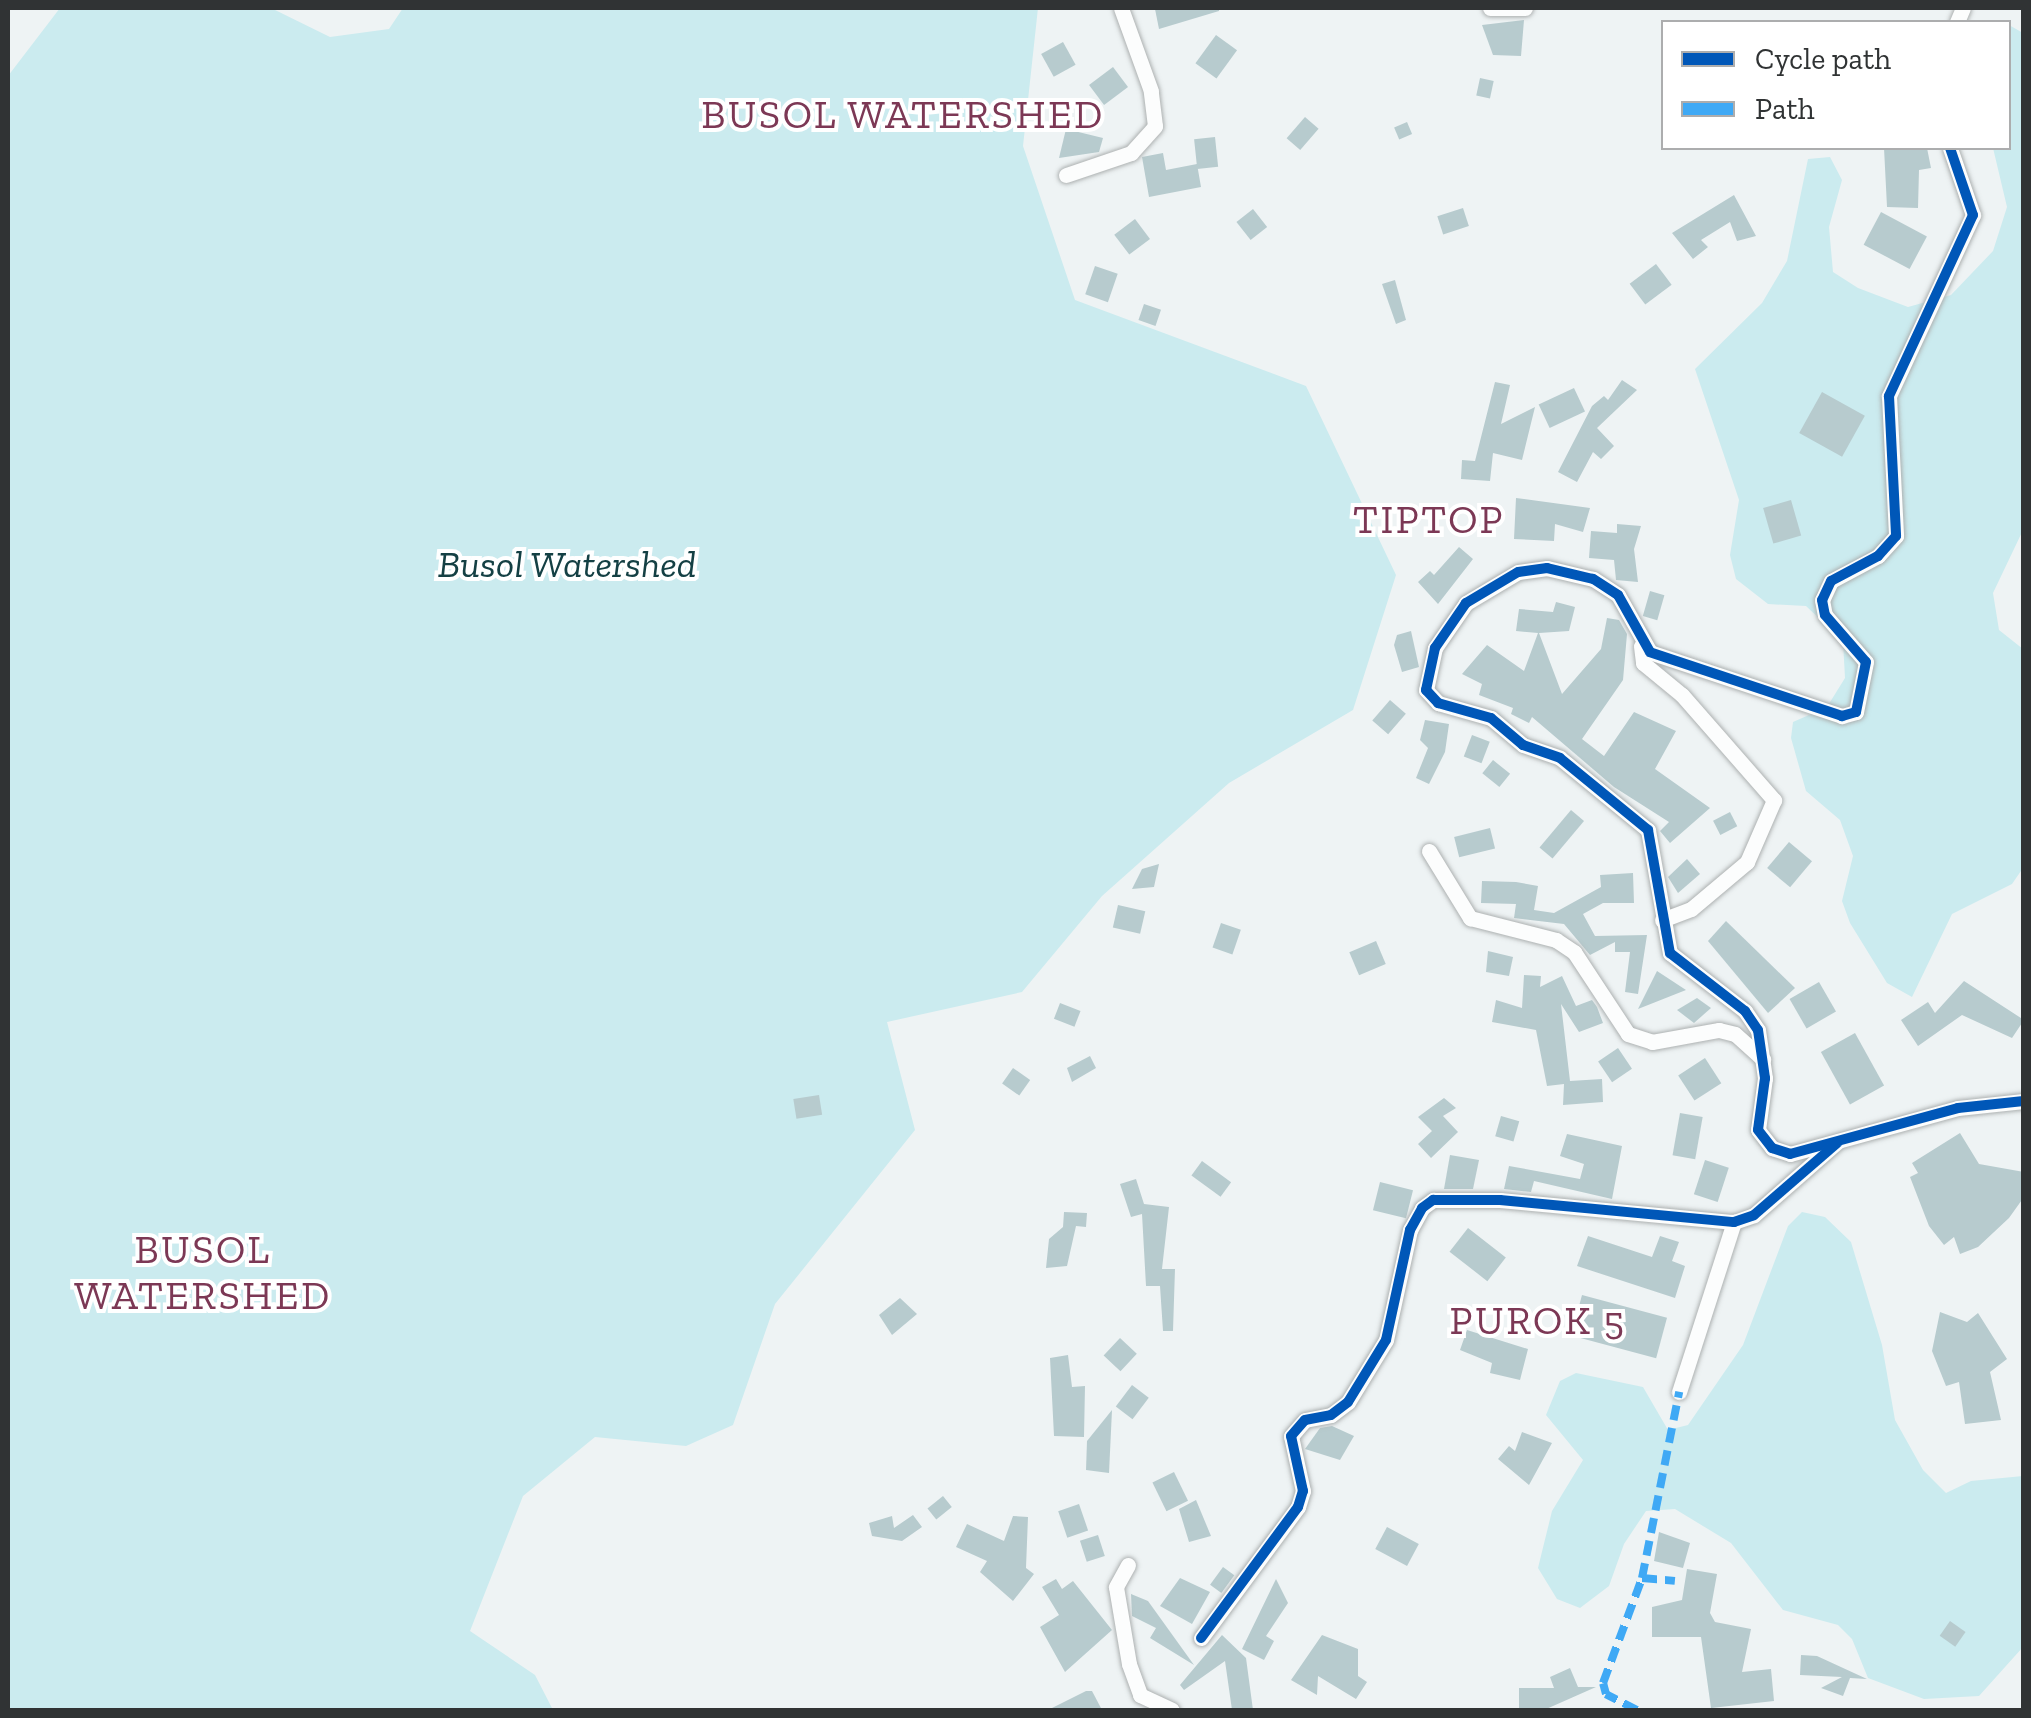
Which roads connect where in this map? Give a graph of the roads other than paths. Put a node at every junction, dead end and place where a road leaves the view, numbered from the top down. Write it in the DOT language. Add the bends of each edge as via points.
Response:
graph roads {
  1 [pos="1121,8"];
  2 [pos="1490,8"];
  3 [pos="1524,8"];
  4 [pos="1951,150"];
  5 [pos="1066,175"];
  6 [pos="1641,646"];
  7 [pos="1429,851"];
  8 [pos="1662,920"];
  9 [pos="1763,1059"];
  10 [pos="2024,1101"];
  11 [pos="1840,1140"];
  12 [pos="1734,1222"];
  13 [pos="1679,1392"];
  14 [pos="1128,1565"];
  15 [pos="1202,1638"];
  16 [pos="1172,1710"];
  1 -- 5 [label="street" via="1151,91 1155,126 1130,154"];
  2 -- 3 [label="street"];
  4 -- 6 [label="street" via="1973,215 1889,396 1896,536 1878,556 1832,581 1822,600 1825,615 1866,662 1856,712 1842,716"];
  6 -- 8 [label="street" via="1643,663 1682,695 1774,800 1747,862 1691,909"];
  6 -- 8 [label="street" via="1628,611 1605,585 1529,568 1485,591 1448,622 1426,690 1438,703 1491,718 1522,745 1560,758 1648,830"];
  7 -- 9 [label="street" via="1470,918 1556,940 1574,952 1628,1034 1652,1042 1719,1030 1736,1034"];
  8 -- 9 [label="street" via="1670,953 1681,966 1752,1020"];
  9 -- 11 [label="street" via="1758,1130 1772,1148 1790,1154"];
  10 -- 11 [label="street" via="1958,1108"];
  11 -- 12 [label="street" via="1754,1215"];
  12 -- 13 [label="street"];
  12 -- 15 [label="street" via="1500,1200 1433,1200 1422,1208 1410,1230 1386,1340 1348,1402 1331,1416 1304,1420 1290,1436 1302,1491 1298,1507"];
  14 -- 16 [label="street" via="1116,1587 1129,1664 1140,1696"];
}
